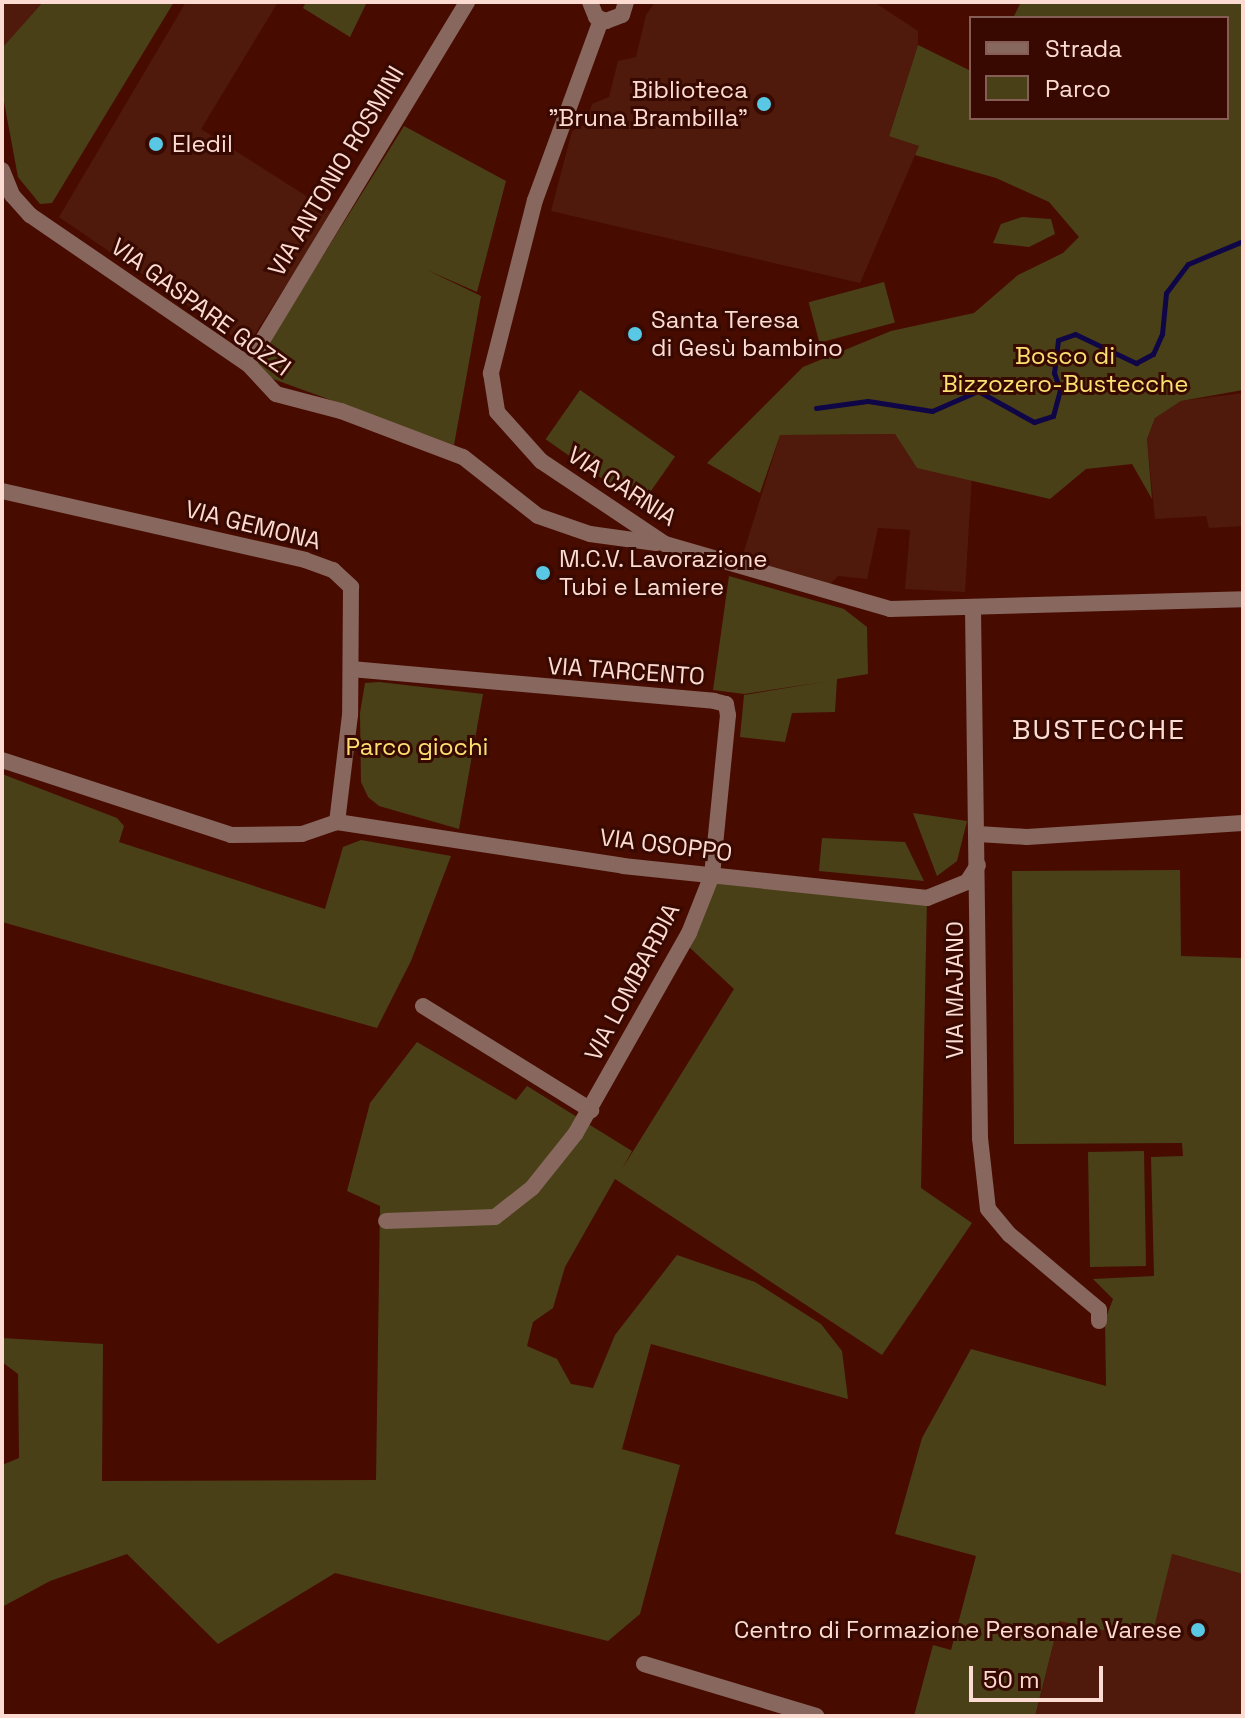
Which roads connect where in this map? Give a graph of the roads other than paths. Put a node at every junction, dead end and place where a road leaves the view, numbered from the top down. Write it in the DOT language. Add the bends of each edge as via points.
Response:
graph roads {
  1 [pos="467,2"];
  2 [pos="590,2"];
  3 [pos="626,2"];
  4 [pos="601,20"];
  5 [pos="2,170"];
  6 [pos="248,364"];
  7 [pos="2,491"];
  8 [pos="665,544"];
  9 [pos="1243,599"];
  10 [pos="973,609"];
  11 [pos="351,669"];
  12 [pos="2,760"];
  13 [pos="337,822"];
  14 [pos="1243,823"];
  15 [pos="978,834"];
  16 [pos="978,865"];
  17 [pos="712,875"];
  18 [pos="423,1006"];
  19 [pos="591,1110"];
  20 [pos="386,1221"];
  21 [pos="1099,1321"];
  22 [pos="644,1664"];
  23 [pos="816,1716"];
  1 -- 6 [label="street, VIA ANTONIO ROSMINI"];
  2 -- 4 [label="street"];
  3 -- 4 [label="street" via="618,18"];
  4 -- 8 [label="street, VIA CARNIA" via="535,200 491,373 492,394 507,429 541,461"];
  5 -- 6 [label="street, VIA GASPARE GOZZI" via="12,195 30,215"];
  6 -- 8 [label="street, VIA GASPARE GOZZI" via="276,394 341,411 463,457 538,516 590,534"];
  7 -- 11 [label="street, VIA GEMONA" via="333,570 351,587"];
  8 -- 10 [label="street, VIA CARNIA" via="890,609"];
  9 -- 10 [label="street, VIA CARNIA"];
  10 -- 15 [label="street, VIA MAJANO"];
  11 -- 13 [label="street, VIA GEMONA"];
  11 -- 17 [label="street, VIA TARCENTO" via="726,704"];
  12 -- 13 [label="street" via="231,835 302,834"];
  13 -- 17 [label="street, VIA OSOPPO"];
  14 -- 15 [label="street" via="1027,837"];
  15 -- 16 [label="street, VIA MAJANO"];
  16 -- 17 [label="street, VIA OSOPPO" via="967,882 927,898"];
  16 -- 21 [label="street, VIA MAJANO" via="980,1138 988,1209 1010,1235 1099,1310"];
  17 -- 19 [label="street, VIA LOMBARDIA" via="689,933"];
  18 -- 19 [label="street"];
  19 -- 20 [label="street, VIA LOMBARDIA" via="532,1188 495,1217"];
  22 -- 23 [label="street"];
}
